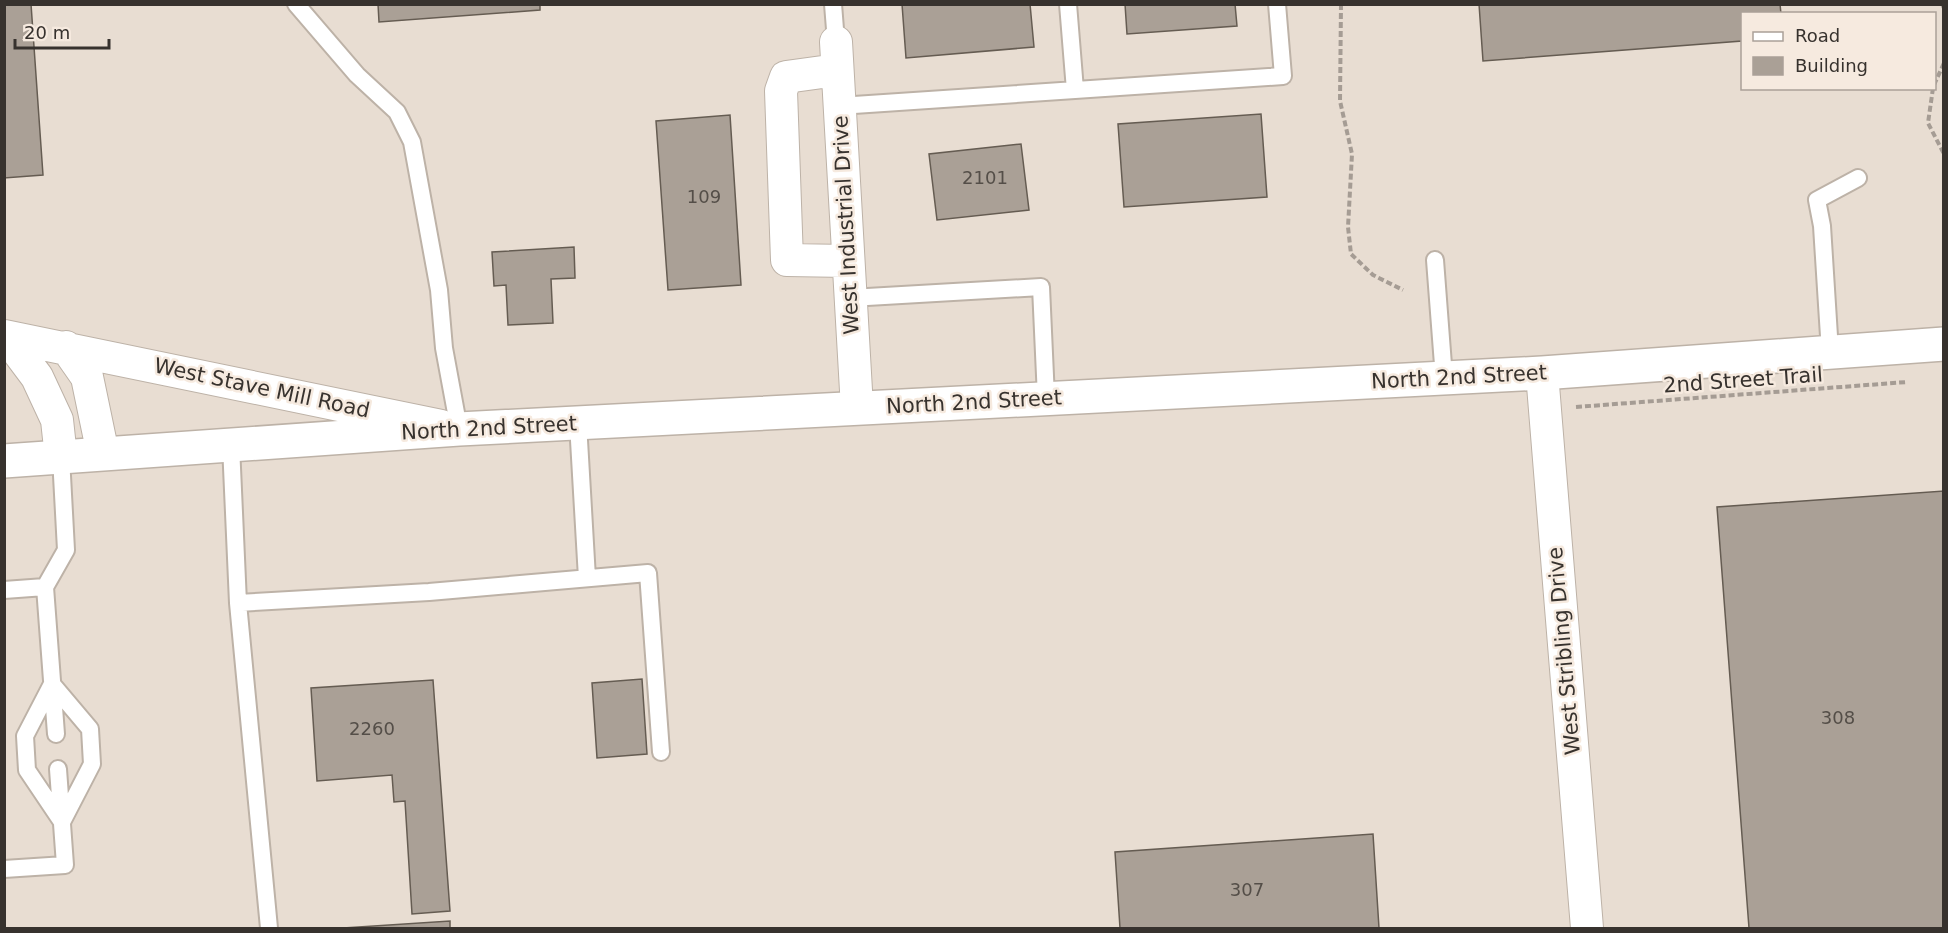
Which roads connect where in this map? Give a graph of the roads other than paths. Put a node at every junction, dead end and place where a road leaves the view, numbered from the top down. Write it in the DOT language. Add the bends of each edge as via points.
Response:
graph roads {
  1 [pos="296,4"];
  2 [pos="833,4"];
  3 [pos="1068,4"];
  4 [pos="1277,4"];
  5 [pos="836,56"];
  6 [pos="1075,90"];
  7 [pos="839,106"];
  8 [pos="1858,178"];
  9 [pos="1435,260"];
  10 [pos="848,261"];
  11 [pos="850,298"];
  12 [pos="6,336"];
  13 [pos="1944,344"];
  14 [pos="66,347"];
  15 [pos="1830,352"];
  16 [pos="1542,373"];
  17 [pos="1444,378"];
  18 [pos="1046,398"];
  19 [pos="857,408"];
  20 [pos="578,423"];
  21 [pos="459,429"];
  22 [pos="231,445"];
  23 [pos="103,454"];
  24 [pos="61,457"];
  25 [pos="4,461"];
  26 [pos="587,578"];
  27 [pos="45,587"];
  28 [pos="4,590"];
  29 [pos="238,603"];
  30 [pos="52,684"];
  31 [pos="56,734"];
  32 [pos="661,752"];
  33 [pos="58,769"];
  34 [pos="62,822"];
  35 [pos="4,869"];
  36 [pos="269,928"];
  37 [pos="1587,928"];
  1 -- 21 [label="lane" via="357,75 398,112 412,142"];
  2 -- 5 [label="lane"];
  3 -- 6 [label="lane"];
  4 -- 6 [label="lane" via="1283,76"];
  5 -- 7 [label="street, West Industrial Drive"];
  5 -- 10 [label="street" via="786,77 781,91 788,260"];
  6 -- 7 [label="lane"];
  7 -- 10 [label="street, West Industrial Drive"];
  8 -- 15 [label="lane" via="1817,200"];
  9 -- 17 [label="lane"];
  10 -- 11 [label="street, West Industrial Drive"];
  11 -- 18 [label="lane" via="1041,287"];
  11 -- 19 [label="street, West Industrial Drive"];
  12 -- 14 [label="street, West Stave Mill Road"];
  12 -- 24 [label="street, West Stave Mill Road" via="37,377 57,420"];
  13 -- 15 [label="main road, North 2nd Street"];
  14 -- 21 [label="street, West Stave Mill Road"];
  14 -- 23 [label="street" via="87,377"];
  15 -- 16 [label="main road, North 2nd Street"];
  16 -- 17 [label="main road, North 2nd Street"];
  16 -- 37 [label="street, West Stribling Drive"];
  17 -- 18 [label="main road, North 2nd Street"];
  18 -- 19 [label="main road, North 2nd Street"];
  19 -- 20 [label="main road, North 2nd Street"];
  20 -- 21 [label="main road, North 2nd Street"];
  20 -- 26 [label="lane"];
  21 -- 22 [label="main road, North 2nd Street"];
  22 -- 23 [label="main road, North 2nd Street"];
  22 -- 29 [label="lane"];
  23 -- 24 [label="main road, North 2nd Street"];
  24 -- 25 [label="main road, North 2nd Street"];
  24 -- 27 [label="lane" via="66,550"];
  26 -- 29 [label="lane"];
  26 -- 32 [label="lane" via="648,573"];
  27 -- 28 [label="lane"];
  27 -- 30 [label="lane"];
  29 -- 36 [label="lane"];
  30 -- 31 [label="lane"];
  30 -- 34 [label="lane" via="25,736 26,759 27,770"];
  30 -- 34 [label="lane" via="90,729 92,764"];
  33 -- 34 [label="lane"];
  34 -- 35 [label="lane" via="65,865"];
}
